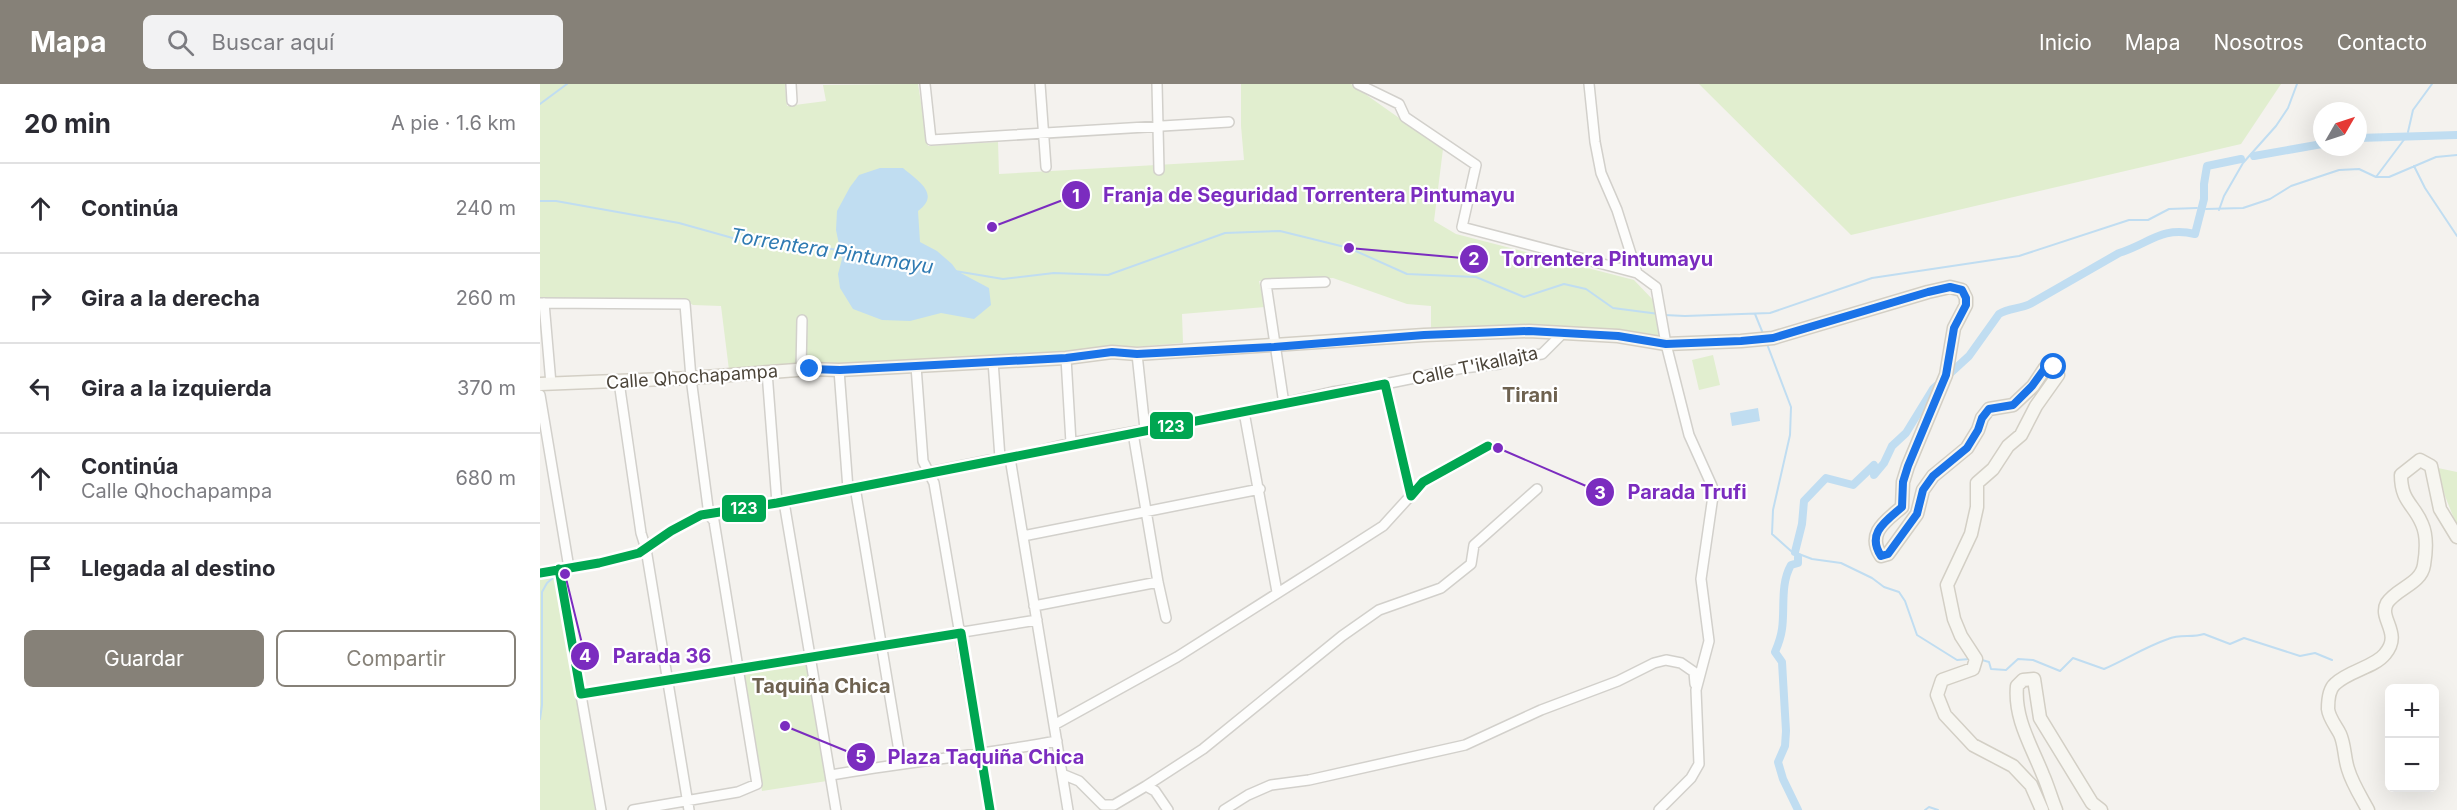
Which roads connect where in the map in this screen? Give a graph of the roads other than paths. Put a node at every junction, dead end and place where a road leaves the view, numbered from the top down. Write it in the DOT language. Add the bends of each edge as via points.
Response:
graph roads {
  1 [pos="791,84"];
  2 [pos="925,84"];
  3 [pos="1040,84"];
  4 [pos="1156,84"];
  5 [pos="1358,84"];
  6 [pos="1590,84"];
  7 [pos="792,101"];
  8 [pos="1229,122"];
  9 [pos="1158,127"];
  10 [pos="1045,134"];
  11 [pos="1046,167"];
  12 [pos="1160,170"];
  13 [pos="1637,273"];
  14 [pos="1325,282"];
  15 [pos="542,303"];
  16 [pos="802,320"];
  17 [pos="1563,333"];
  18 [pos="1666,339"];
  19 [pos="1274,347"];
  20 [pos="1137,354"];
  21 [pos="1066,358"];
  22 [pos="993,361"];
  23 [pos="916,366"];
  24 [pos="801,370"];
  25 [pos="840,370"];
  26 [pos="767,372"];
  27 [pos="692,378"];
  28 [pos="619,381"];
  29 [pos="546,384"];
  30 [pos="1385,384"];
  31 [pos="540,395"];
  32 [pos="1284,404"];
  33 [pos="1244,412"];
  34 [pos="1145,429"];
  35 [pos="1133,433"];
  36 [pos="1071,443"];
  37 [pos="1488,446"];
  38 [pos="1005,458"];
  39 [pos="928,472"];
  40 [pos="851,488"];
  41 [pos="1260,489"];
  42 [pos="1537,489"];
  43 [pos="1411,496"];
  44 [pos="781,503"];
  45 [pos="1146,512"];
  46 [pos="709,515"];
  47 [pos="1023,536"];
  48 [pos="2457,537"];
  49 [pos="646,549"];
  50 [pos="564,569"];
  51 [pos="540,573"];
  52 [pos="1158,582"];
  53 [pos="1277,592"];
  54 [pos="1034,606"];
  55 [pos="1166,618"];
  56 [pos="1037,620"];
  57 [pos="961,633"];
  58 [pos="882,645"];
  59 [pos="809,656"];
  60 [pos="737,668"];
  61 [pos="667,680"];
  62 [pos="1696,690"];
  63 [pos="581,694"];
  64 [pos="1054,724"];
  65 [pos="1057,741"];
  66 [pos="981,755"];
  67 [pos="901,763"];
  68 [pos="1062,774"];
  69 [pos="831,775"];
  70 [pos="1146,786"];
  71 [pos="688,806"];
  72 [pos="601,810"];
  73 [pos="633,810"];
  74 [pos="837,810"];
  75 [pos="990,810"];
  76 [pos="1068,810"];
  77 [pos="1168,810"];
  78 [pos="1224,810"];
  79 [pos="1659,810"];
  80 [pos="2042,810"];
  81 [pos="2056,810"];
  82 [pos="2102,810"];
  83 [pos="2368,810"];
  1 -- 7 [label="street"];
  2 -- 10 [label="street" via="931,140"];
  3 -- 10 [label="street"];
  4 -- 9 [label="street"];
  5 -- 13 [label="street" via="1399,104 1405,117 1476,165 1462,227"];
  6 -- 13 [label="street" via="1594,142"];
  8 -- 9 [label="street"];
  9 -- 10 [label="street"];
  9 -- 12 [label="street"];
  10 -- 11 [label="street"];
  13 -- 18 [label="street" via="1656,288"];
  14 -- 19 [label="street" via="1266,284"];
  15 -- 27 [label="street" via="685,304"];
  15 -- 29 [label="street"];
  16 -- 24 [label="street"];
  17 -- 18 [label="street, Calle Qhochapampa"];
  17 -- 19 [label="street, Calle Qhochapampa" via="1424,335"];
  17 -- 30 [label="street, Calle T'ikallajta" via="1542,354"];
  18 -- 62 [label="street" via="1689,435 1713,496 1701,579 1709,641"];
  18 -- 80 [label="street, Calle Qhochapampa" via="1773,338 1928,292 1950,287 1962,290 1966,305 1954,328 1946,375 1908,466 1902,507 1874,538 1881,556 1888,554 1917,514 1923,490 1933,476 1967,448 1989,409 2013,405 2045,368 2054,367 2058,375 2021,435 1977,483 1971,534 1947,585 1954,619 1976,658 1973,669 1942,680 1937,695 1945,715 1973,745 2013,766 2025,778"];
  19 -- 20 [label="street, Calle Qhochapampa"];
  19 -- 32 [label="street"];
  20 -- 21 [label="street, Calle Qhochapampa" via="1112,352"];
  20 -- 34 [label="street"];
  21 -- 22 [label="street, Calle Qhochapampa"];
  21 -- 36 [label="street"];
  22 -- 23 [label="street, Calle Qhochapampa"];
  22 -- 38 [label="street"];
  23 -- 25 [label="street, Calle Qhochapampa"];
  23 -- 39 [label="street" via="923,461"];
  24 -- 25 [label="street, Calle Qhochapampa"];
  24 -- 26 [label="street, Calle Qhochapampa"];
  25 -- 40 [label="street"];
  26 -- 27 [label="street, Calle Qhochapampa"];
  26 -- 44 [label="street"];
  27 -- 28 [label="street, Calle Qhochapampa"];
  27 -- 46 [label="street"];
  28 -- 29 [label="street, Calle Qhochapampa"];
  28 -- 49 [label="street" via="640,533"];
  30 -- 32 [label="street, Calle T'ikallajta"];
  30 -- 43 [label="street"];
  31 -- 50 [label="street"];
  32 -- 33 [label="street, Calle T'ikallajta"];
  33 -- 34 [label="street, Calle T'ikallajta"];
  33 -- 41 [label="street"];
  34 -- 35 [label="street, Calle T'ikallajta"];
  35 -- 36 [label="street, Calle T'ikallajta"];
  35 -- 45 [label="street"];
  36 -- 38 [label="street, Calle T'ikallajta"];
  37 -- 43 [label="street" via="1423,482"];
  38 -- 39 [label="street, Calle T'ikallajta"];
  38 -- 47 [label="street"];
  39 -- 40 [label="street, Calle T'ikallajta"];
  39 -- 57 [label="street" via="934,483"];
  40 -- 44 [label="street, Calle T'ikallajta"];
  40 -- 58 [label="street"];
  41 -- 45 [label="street"];
  41 -- 53 [label="street"];
  42 -- 70 [label="street" via="1474,545 1471,564 1441,588 1379,610 1203,749"];
  43 -- 53 [label="street" via="1383,526"];
  44 -- 46 [label="street, Calle T'ikallajta"];
  44 -- 59 [label="street"];
  45 -- 47 [label="street"];
  45 -- 52 [label="street"];
  46 -- 49 [label="street, Calle T'ikallajta" via="701,515 671,531"];
  46 -- 60 [label="street" via="714,521"];
  47 -- 54 [label="street"];
  48 -- 83 [label="street" via="2440,509 2431,465 2420,460 2401,475 2401,487 2422,524 2424,567 2417,579 2386,605 2384,613 2392,633 2385,656 2344,676 2332,686 2329,699 2328,712"];
  49 -- 50 [label="street, Calle T'ikallajta"];
  49 -- 61 [label="street"];
  50 -- 51 [label="street, Calle T'ikallajta"];
  50 -- 63 [label="street"];
  52 -- 54 [label="street"];
  52 -- 55 [label="street"];
  53 -- 64 [label="street" via="1177,657"];
  54 -- 56 [label="street"];
  56 -- 57 [label="street"];
  56 -- 64 [label="street"];
  57 -- 58 [label="street"];
  57 -- 66 [label="street"];
  58 -- 59 [label="street"];
  58 -- 67 [label="street"];
  59 -- 60 [label="street"];
  59 -- 69 [label="street"];
  60 -- 61 [label="street"];
  60 -- 71 [label="street" via="757,784"];
  61 -- 63 [label="street"];
  61 -- 71 [label="street"];
  62 -- 78 [label="street" via="1694,672 1681,663 1666,660 1465,745 1271,785"];
  62 -- 79 [label="street" via="1699,764 1691,778"];
  63 -- 72 [label="street"];
  64 -- 65 [label="street"];
  65 -- 66 [label="street"];
  65 -- 68 [label="street"];
  66 -- 67 [label="street"];
  66 -- 75 [label="street"];
  67 -- 69 [label="street"];
  68 -- 70 [label="street" via="1079,781 1103,805 1114,805"];
  68 -- 76 [label="street"];
  69 -- 74 [label="street"];
  70 -- 77 [label="street" via="1155,791"];
  71 -- 73 [label="street"];
  81 -- 82 [label="street" via="2026,740 2016,695 2023,680 2034,679 2040,718 2092,803"];
}
